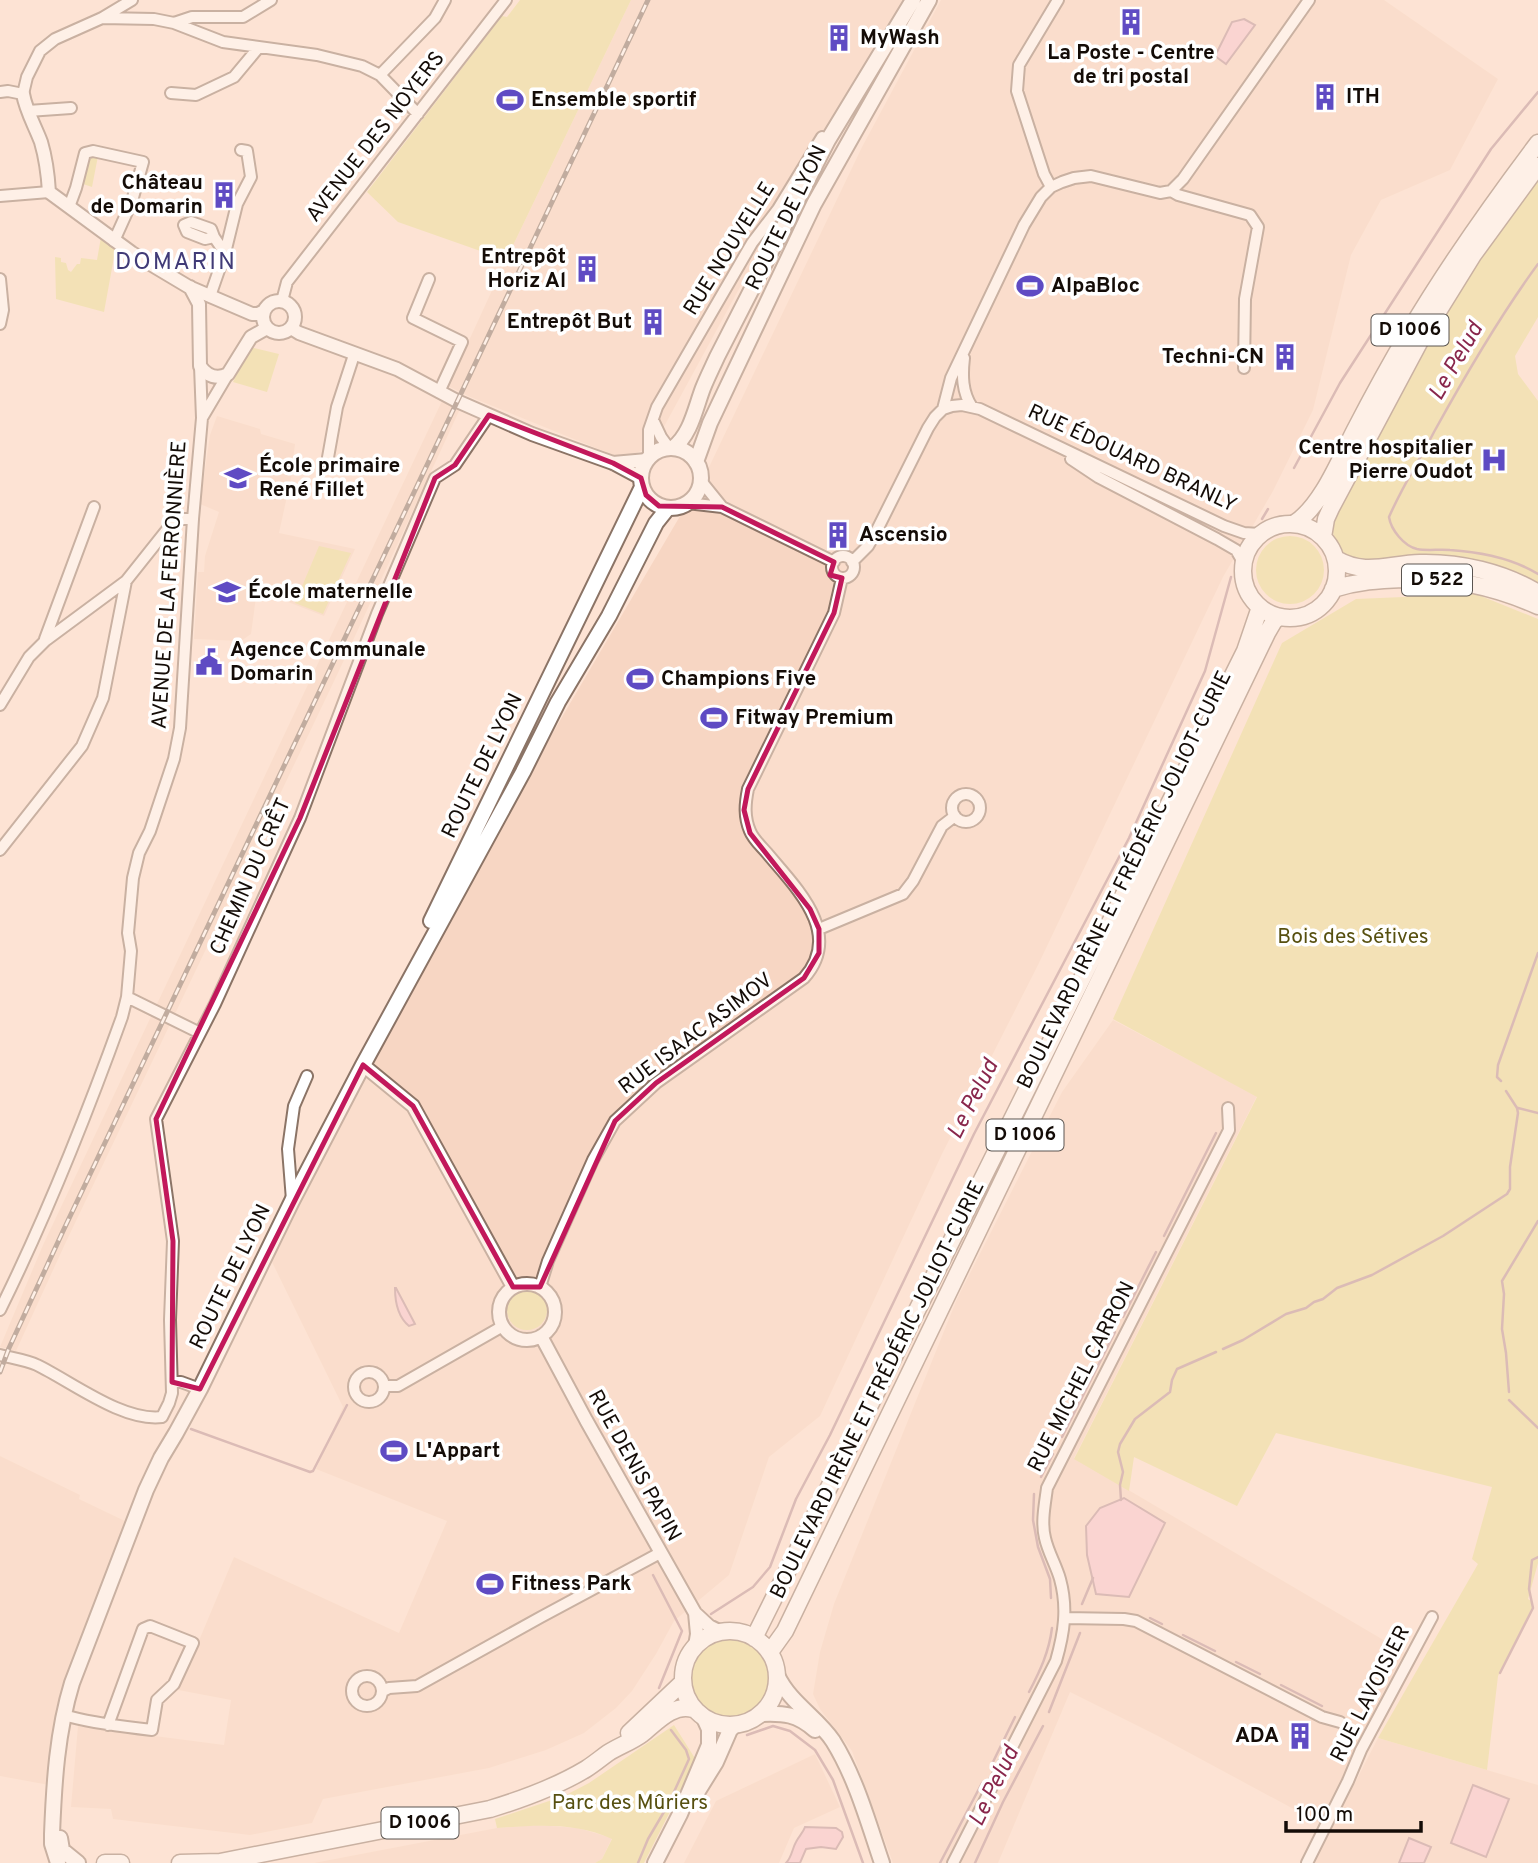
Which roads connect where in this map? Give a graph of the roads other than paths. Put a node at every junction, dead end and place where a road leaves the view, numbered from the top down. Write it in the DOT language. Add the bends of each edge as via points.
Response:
graph roads {
  1 [pos="132,0"];
  2 [pos="271,0"];
  3 [pos="445,0"];
  4 [pos="506,0"];
  5 [pos="913,0"];
  6 [pos="929,0"];
  7 [pos="1058,0"];
  8 [pos="1309,0"];
  9 [pos="102,18"];
  10 [pos="174,23"];
  11 [pos="259,47"];
  12 [pos="380,75"];
  13 [pos="0,92"];
  14 [pos="170,93"];
  15 [pos="23,94"];
  16 [pos="71,108"];
  17 [pos="28,111"];
  18 [pos="418,114"];
  19 [pos="822,137"];
  20 [pos="1538,143"];
  21 [pos="241,150"];
  22 [pos="1538,166"];
  23 [pos="1051,187"];
  24 [pos="1171,191"];
  25 [pos="49,192"];
  26 [pos="0,195"];
  27 [pos="69,207"];
  28 [pos="214,237"];
  29 [pos="114,241"];
  30 [pos="225,253"];
  31 [pos="0,279"];
  32 [pos="429,279"];
  33 [pos="189,287"];
  34 [pos="214,297"];
  35 [pos="282,301"];
  36 [pos="199,304"];
  37 [pos="258,313"];
  38 [pos="0,324"];
  39 [pos="267,328"];
  40 [pos="291,328"];
  41 [pos="251,337"];
  42 [pos="965,348"];
  43 [pos="355,355"];
  44 [pos="200,366"];
  45 [pos="1244,368"];
  46 [pos="228,374"];
  47 [pos="439,392"];
  48 [pos="972,407"];
  49 [pos="943,409"];
  50 [pos="989,413"];
  51 [pos="489,415"];
  52 [pos="202,418"];
  53 [pos="653,419"];
  54 [pos="671,448"];
  55 [pos="648,458"];
  56 [pos="696,462"];
  57 [pos="327,463"];
  58 [pos="613,463"];
  59 [pos="701,481"];
  60 [pos="641,483"];
  61 [pos="687,503"];
  62 [pos="94,507"];
  63 [pos="722,507"];
  64 [pos="668,508"];
  65 [pos="193,519"];
  66 [pos="1295,523"];
  67 [pos="1260,534"];
  68 [pos="1323,537"];
  69 [pos="1336,559"];
  70 [pos="834,562"];
  71 [pos="852,562"];
  72 [pos="1243,562"];
  73 [pos="842,578"];
  74 [pos="126,581"];
  75 [pos="1333,589"];
  76 [pos="1538,593"];
  77 [pos="1538,606"];
  78 [pos="1260,607"];
  79 [pos="1279,617"];
  80 [pos="45,641"];
  81 [pos="0,705"];
  82 [pos="955,816"];
  83 [pos="0,850"];
  84 [pos="819,929"];
  85 [pos="127,997"];
  86 [pos="200,1033"];
  87 [pos="363,1065"];
  88 [pos="307,1076"];
  89 [pos="1228,1108"];
  90 [pos="292,1201"];
  91 [pos="513,1287"];
  92 [pos="540,1287"];
  93 [pos="0,1310"];
  94 [pos="503,1326"];
  95 [pos="541,1336"];
  96 [pos="0,1355"];
  97 [pos="172,1382"];
  98 [pos="383,1386"];
  99 [pos="200,1389"];
  100 [pos="162,1417"];
  101 [pos="176,1433"];
  102 [pos="660,1553"];
  103 [pos="695,1613"];
  104 [pos="1432,1617"];
  105 [pos="1065,1618"];
  106 [pos="721,1632"];
  107 [pos="754,1638"];
  108 [pos="695,1646"];
  109 [pos="769,1652"];
  110 [pos="777,1675"];
  111 [pos="682,1682"];
  112 [pos="383,1691"];
  113 [pos="699,1714"];
  114 [pos="761,1714"];
  115 [pos="71,1717"];
  116 [pos="1340,1722"];
  117 [pos="108,1725"];
  118 [pos="734,1726"];
  119 [pos="610,1752"];
  120 [pos="840,1756"];
  121 [pos="680,1814"];
  122 [pos="58,1863"];
  123 [pos="78,1863"];
  124 [pos="105,1863"];
  125 [pos="121,1863"];
  126 [pos="180,1863"];
  127 [pos="219,1863"];
  128 [pos="655,1863"];
  129 [pos="882,1863"];
  130 [pos="953,1863"];
  131 [pos="1307,1863"];
  1 -- 9 [label="street"];
  2 -- 10 [label="street" via="243,17 192,17"];
  3 -- 12 [label="street" via="435,18"];
  4 -- 18 [label="street, AVENUE DES NOYERS"];
  5 -- 54 [label="main road, ROUTE DE LYON" via="828,140 717,357 690,427"];
  6 -- 56 [label="main road, ROUTE DE LYON" via="814,204"];
  7 -- 23 [label="street" via="1019,65 1017,91"];
  8 -- 24 [label="street"];
  9 -- 10 [label="street"];
  9 -- 15 [label="street" via="55,39 40,51"];
  10 -- 11 [label="street" via="223,42"];
  11 -- 12 [label="street" via="317,55"];
  11 -- 14 [label="street" via="234,77 196,95"];
  12 -- 18 [label="street"];
  13 -- 15 [label="street"];
  15 -- 17 [label="street"];
  16 -- 17 [label="street"];
  17 -- 25 [label="street" via="47,164"];
  18 -- 35 [label="street, AVENUE DES NOYERS" via="287,282"];
  19 -- 53 [label="street, RUE NOUVELLE" via="752,243"];
  20 -- 66 [label="main road, D 1006" via="1460,249 1314,504"];
  21 -- 30 [label="street" via="247,152 251,177 237,204"];
  22 -- 68 [label="main road, D 1006" via="1421,339 1331,508"];
  23 -- 24 [label="street" via="1091,176 1160,193"];
  23 -- 42 [label="street" via="1032,211"];
  24 -- 45 [label="street" via="1251,215 1258,227 1245,299"];
  25 -- 26 [label="street"];
  25 -- 27 [label="street"];
  27 -- 29 [label="street"];
  27 -- 29 [label="street" via="85,153 143,162"];
  28 -- 30 [label="street"];
  29 -- 33 [label="street"];
  30 -- 34 [label="street"];
  31 -- 38 [label="street"];
  32 -- 47 [label="street" via="412,318 463,342"];
  33 -- 34 [label="street"];
  33 -- 36 [label="street, AVENUE DE LA FERRONNIÈRE"];
  34 -- 36 [label="street"];
  34 -- 37 [label="street"];
  35 -- 37 [label="street"];
  35 -- 40 [label="street" via="295,315"];
  36 -- 44 [label="street, AVENUE DE LA FERRONNIÈRE"];
  37 -- 39 [label="street"];
  37 -- 41 [label="street"];
  39 -- 40 [label="street" via="279,334"];
  39 -- 41 [label="street, AVENUE DE LA FERRONNIÈRE"];
  40 -- 43 [label="street"];
  41 -- 46 [label="street, AVENUE DE LA FERRONNIÈRE"];
  42 -- 48 [label="street" via="962,375"];
  42 -- 49 [label="street"];
  43 -- 47 [label="street" via="397,369"];
  43 -- 57 [label="street" via="337,407"];
  44 -- 46 [label="street" via="211,376"];
  44 -- 52 [label="street, AVENUE DE LA FERRONNIÈRE"];
  46 -- 52 [label="street, AVENUE DE LA FERRONNIÈRE"];
  47 -- 51 [label="street"];
  48 -- 49 [label="street, RUE ÉDOUARD BRANLY"];
  48 -- 50 [label="street, RUE ÉDOUARD BRANLY"];
  49 -- 71 [label="street" via="928,428 872,538"];
  50 -- 67 [label="street, RUE ÉDOUARD BRANLY" via="1224,526"];
  50 -- 72 [label="street, RUE ÉDOUARD BRANLY" via="1236,550"];
  51 -- 58 [label="street"];
  51 -- 86 [label="street, CHEMIN DU CRÊT" via="455,465 435,478 377,614 300,818"];
  52 -- 65 [label="street, AVENUE DE LA FERRONNIÈRE"];
  53 -- 54 [label="street"];
  53 -- 55 [label="street, RUE NOUVELLE"];
  54 -- 55 [label="main road"];
  54 -- 56 [label="main road" via="682,450"];
  55 -- 58 [label="street"];
  55 -- 60 [label="main road"];
  56 -- 59 [label="main road"];
  58 -- 60 [label="street"];
  59 -- 61 [label="main road"];
  59 -- 63 [label="street"];
  60 -- 64 [label="main road" via="652,502"];
  60 -- 87 [label="main road, ROUTE DE LYON"];
  61 -- 63 [label="street"];
  61 -- 64 [label="main road"];
  62 -- 80 [label="street"];
  63 -- 70 [label="street"];
  64 -- 87 [label="main road, ROUTE DE LYON"];
  65 -- 74 [label="street" via="173,522"];
  65 -- 85 [label="street, AVENUE DE LA FERRONNIÈRE" via="180,728 174,759 133,878"];
  66 -- 67 [label="main road"];
  66 -- 68 [label="main road"];
  67 -- 72 [label="main road"];
  68 -- 69 [label="main road"];
  69 -- 75 [label="main road"];
  69 -- 76 [label="main road, D 522" via="1368,569 1416,563 1458,565 1494,573"];
  70 -- 71 [label="street" via="845,557"];
  70 -- 73 [label="street" via="834,572"];
  71 -- 73 [label="street" via="851,574"];
  72 -- 78 [label="main road" via="1247,592"];
  73 -- 84 [label="street" via="834,613 748,789 744,810 750,833 803,897"];
  74 -- 80 [label="street"];
  74 -- 83 [label="street" via="103,698 82,746"];
  75 -- 77 [label="main road, D 522" via="1366,581 1456,580"];
  75 -- 79 [label="main road" via="1317,610"];
  78 -- 79 [label="main road"];
  78 -- 107 [label="main road, BOULEVARD IRÈNE ET FRÉDÉRIC JOLIOT-CURIE / D 1006" via="1239,664"];
  79 -- 109 [label="main road, BOULEVARD IRÈNE ET FRÉDÉRIC JOLIOT-CURIE / D 1006" via="1267,633 785,1631"];
  80 -- 81 [label="street" via="29,657"];
  82 -- 84 [label="street" via="942,826 903,894"];
  84 -- 92 [label="street, RUE ISAAC ASIMOV" via="819,953 804,978 656,1083 615,1121 593,1160"];
  85 -- 86 [label="street"];
  85 -- 93 [label="street, AVENUE DE LA FERRONNIÈRE" via="80,1131"];
  86 -- 97 [label="street, CHEMIN DU CRÊT" via="156,1119 173,1241"];
  87 -- 90 [label="main road, ROUTE DE LYON"];
  87 -- 91 [label="street" via="412,1107"];
  88 -- 90 [label="street" via="294,1107 288,1149"];
  89 -- 105 [label="street, RUE MICHEL CARRON" via="1229,1130 1047,1488 1045,1537 1060,1580"];
  90 -- 99 [label="main road, ROUTE DE LYON"];
  91 -- 92 [label="street"];
  91 -- 94 [label="street" via="500,1305"];
  92 -- 95 [label="street" via="555,1308 551,1326"];
  94 -- 95 [label="street" via="517,1338"];
  94 -- 98 [label="street" via="398,1387"];
  95 -- 102 [label="street, RUE DENIS PAPIN"];
  96 -- 100 [label="street" via="35,1364 112,1406 145,1418"];
  97 -- 99 [label="street"];
  97 -- 100 [label="street, CHEMIN DU CRÊT"];
  99 -- 101 [label="main road, ROUTE DE LYON"];
  100 -- 101 [label="street"];
  101 -- 115 [label="main road"];
  101 -- 122 [label="main road" via="146,1490 65,1705 53,1807 52,1844"];
  102 -- 103 [label="street, RUE DENIS PAPIN"];
  102 -- 112 [label="street" via="417,1686"];
  103 -- 106 [label="street, RUE DENIS PAPIN"];
  103 -- 108 [label="street"];
  104 -- 131 [label="street, RUE LAVOISIER"];
  105 -- 116 [label="street" via="1136,1621 1322,1717"];
  105 -- 130 [label="street, RUE MICHEL CARRON" via="1056,1661"];
  106 -- 107 [label="main road"];
  106 -- 108 [label="main road"];
  107 -- 109 [label="main road"];
  108 -- 111 [label="main road"];
  109 -- 110 [label="main road"];
  110 -- 114 [label="main road" via="776,1690"];
  110 -- 120 [label="main road" via="786,1692 833,1740"];
  111 -- 113 [label="main road"];
  111 -- 119 [label="main road, D 1006"];
  113 -- 118 [label="main road" via="714,1723"];
  113 -- 119 [label="main road, D 1006" via="688,1707 677,1709"];
  113 -- 121 [label="main road" via="709,1730 709,1745"];
  114 -- 118 [label="main road"];
  114 -- 120 [label="main road" via="799,1719"];
  115 -- 117 [label="street"];
  115 -- 123 [label="main road" via="61,1842 62,1850"];
  117 -- 117 [label="street" via="152,1730 157,1700 174,1684 193,1643 150,1626 143,1629"];
  118 -- 121 [label="main road"];
  119 -- 127 [label="main road, D 1006" via="561,1782 490,1809"];
  120 -- 129 [label="main road"];
  121 -- 128 [label="main road"];
  124 -- 125 [label="main road"];
  126 -- 127 [label="main road, D 1006"];
}
